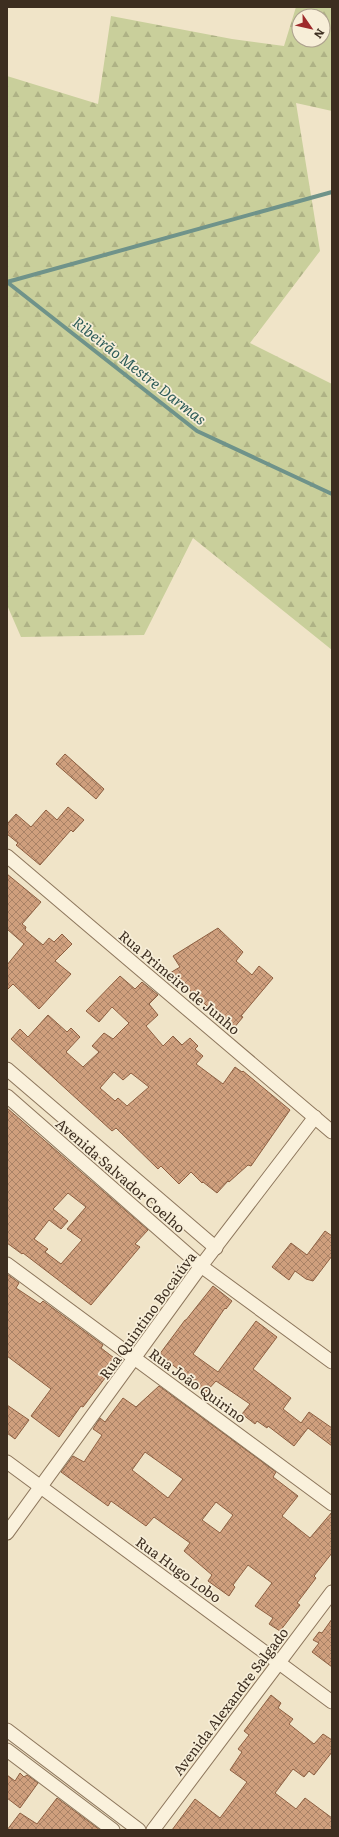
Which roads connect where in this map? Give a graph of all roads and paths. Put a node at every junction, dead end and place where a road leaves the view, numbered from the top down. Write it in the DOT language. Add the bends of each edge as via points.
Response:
graph roads {
  1 [pos="7,856"];
  2 [pos="7,1069"];
  3 [pos="7,1096"];
  4 [pos="315,1118"];
  5 [pos="332,1132"];
  6 [pos="216,1248"];
  7 [pos="7,1264"];
  8 [pos="201,1266"];
  9 [pos="135,1358"];
  10 [pos="332,1362"];
  11 [pos="7,1462"];
  12 [pos="41,1487"];
  13 [pos="332,1504"];
  14 [pos="7,1533"];
  15 [pos="332,1592"];
  16 [pos="279,1662"];
  17 [pos="332,1702"];
  18 [pos="7,1730"];
  19 [pos="7,1750"];
  20 [pos="113,1830"];
  21 [pos="139,1830"];
  22 [pos="153,1830"];
  1 -- 4 [label="street, Rua Primeiro de Junho"];
  2 -- 6 [label="street, Avenida Salvador Coelho"];
  3 -- 8 [label="street, Avenida Salvador Coelho"];
  4 -- 5 [label="street, Rua Primeiro de Junho"];
  4 -- 6 [label="street, Rua Quintino Bocaiúva"];
  6 -- 8 [label="street, Rua Quintino Bocaiúva"];
  7 -- 9 [label="street, Rua João Quirino"];
  8 -- 9 [label="street, Rua Quintino Bocaiúva"];
  8 -- 10 [label="street, Avenida Salvador Coelho"];
  9 -- 12 [label="street, Rua Quintino Bocaiúva"];
  9 -- 13 [label="street, Rua João Quirino"];
  11 -- 12 [label="street, Rua Hugo Lobo"];
  12 -- 14 [label="street, Rua Quintino Bocaiúva"];
  12 -- 16 [label="street, Rua Hugo Lobo"];
  15 -- 16 [label="street, Avenida Alexandre Salgado"];
  16 -- 17 [label="street, Rua Hugo Lobo"];
  16 -- 22 [label="street, Avenida Alexandre Salgado"];
  18 -- 21 [label="street"];
  19 -- 20 [label="street"];
}
